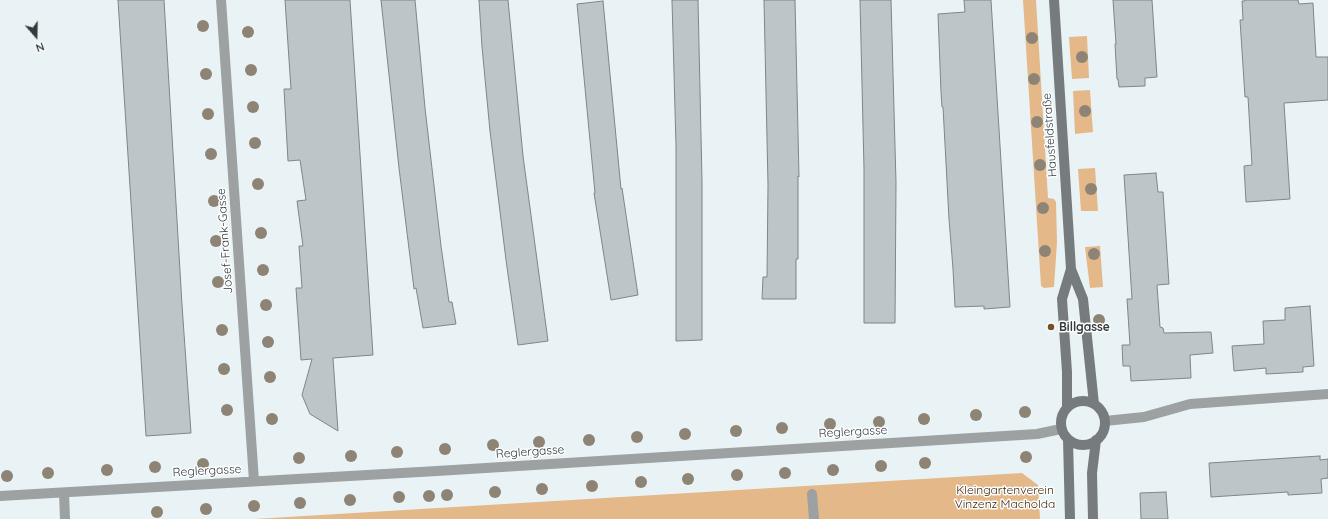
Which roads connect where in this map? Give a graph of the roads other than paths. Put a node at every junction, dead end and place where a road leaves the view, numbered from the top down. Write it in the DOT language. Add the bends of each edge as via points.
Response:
graph roads {
  1 [pos="221,0"];
  2 [pos="1054,0"];
  3 [pos="1071,269"];
  4 [pos="1328,394"];
  5 [pos="1094,404"];
  6 [pos="1067,407"];
  7 [pos="1105,421"];
  8 [pos="1061,429"];
  9 [pos="1068,439"];
  10 [pos="1096,440"];
  11 [pos="254,481"];
  12 [pos="64,492"];
  13 [pos="812,494"];
  14 [pos="0,496"];
  15 [pos="65,519"];
  16 [pos="814,519"];
  17 [pos="1070,519"];
  18 [pos="1093,519"];
  1 -- 11 [label="street, Josef-Frank-Gasse"];
  2 -- 3 [label="street, Hausfeldstraße"];
  3 -- 5 [label="street, Hausfeldstraße" via="1083,299"];
  3 -- 6 [label="street, Hausfeldstraße" via="1062,299"];
  4 -- 7 [label="street" via="1190,404 1144,417"];
  5 -- 6 [label="street" via="1080,401 1073,402"];
  5 -- 7 [label="street" via="1102,412"];
  6 -- 8 [label="street" via="1061,418"];
  7 -- 10 [label="street" via="1103,431"];
  8 -- 9 [label="street"];
  8 -- 11 [label="street, Reglergasse" via="1037,434"];
  9 -- 10 [label="street" via="1082,445"];
  9 -- 17 [label="street"];
  10 -- 18 [label="street" via="1092,473"];
  11 -- 12 [label="street, Reglergasse"];
  12 -- 14 [label="street, Reglergasse"];
  12 -- 15 [label="street"];
  13 -- 16 [label="street"];
}
